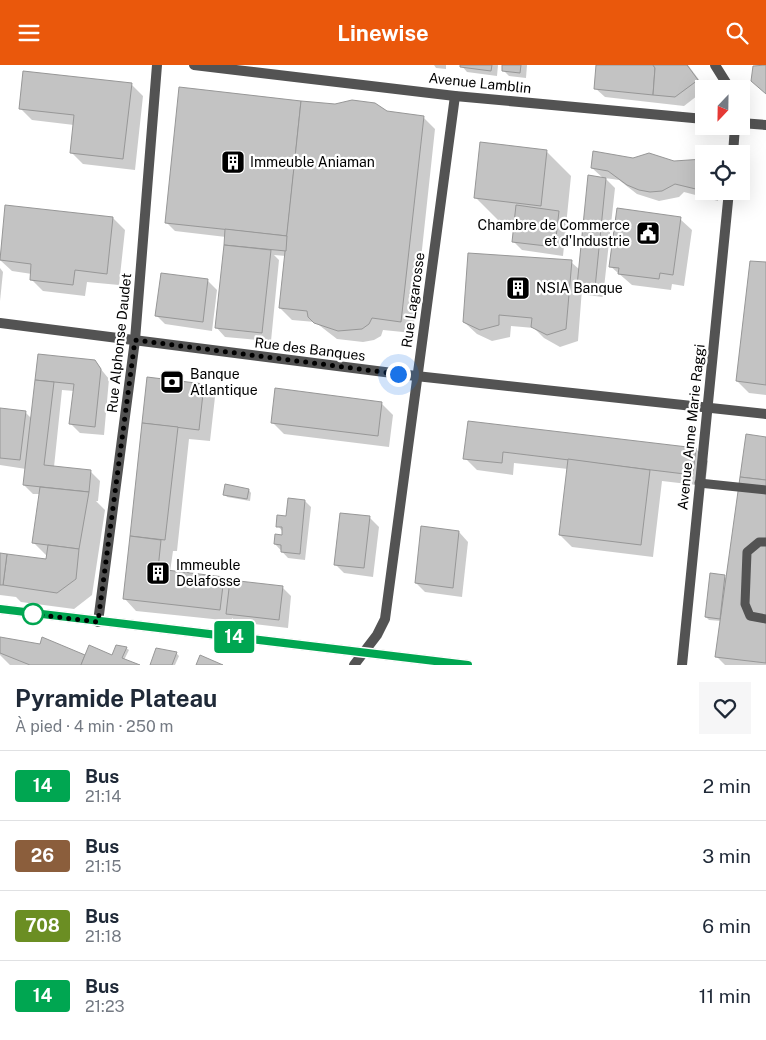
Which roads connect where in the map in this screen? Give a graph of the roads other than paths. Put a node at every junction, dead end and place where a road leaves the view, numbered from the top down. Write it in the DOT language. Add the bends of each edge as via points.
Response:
graph roads {
  1 [pos="157,65"];
  2 [pos="194,65"];
  3 [pos="715,65"];
  4 [pos="724,80"];
  5 [pos="455,96"];
  6 [pos="695,118"];
  7 [pos="750,124"];
  8 [pos="766,125"];
  9 [pos="728,200"];
  10 [pos="0,323"];
  11 [pos="135,340"];
  12 [pos="416,376"];
  13 [pos="706,408"];
  14 [pos="766,414"];
  15 [pos="700,483"];
  16 [pos="766,490"];
  17 [pos="766,542"];
  18 [pos="0,609"];
  19 [pos="766,619"];
  20 [pos="98,622"];
  21 [pos="364,651"];
  22 [pos="354,665"];
  23 [pos="468,665"];
  24 [pos="682,665"];
  1 -- 11 [label="street, Rue Alphonse Daudet"];
  2 -- 5 [label="street, Avenue Lamblin"];
  3 -- 4 [label="street"];
  5 -- 6 [label="street, Avenue Lamblin"];
  5 -- 12 [label="street, Rue Lagarosse"];
  7 -- 8 [label="street"];
  9 -- 13 [label="street, Avenue Anne Marie Raggi"];
  10 -- 11 [label="street, Rue des Banques"];
  11 -- 12 [label="street, Rue des Banques"];
  11 -- 20 [label="street, Rue Alphonse Daudet"];
  12 -- 13 [label="street, Rue des Banques"];
  12 -- 21 [label="street, Rue Lagarosse" via="385,619"];
  13 -- 14 [label="street, Rue des Banques"];
  13 -- 15 [label="street, Avenue Anne Marie Raggi"];
  15 -- 16 [label="lane"];
  15 -- 24 [label="street, Avenue Anne Marie Raggi"];
  17 -- 19 [label="lane" via="759,542 747,552 745,604 750,616"];
  18 -- 20 [label="street"];
  20 -- 21 [label="street"];
  21 -- 22 [label="street, Rue Lagarosse"];
  21 -- 23 [label="street"];
}
